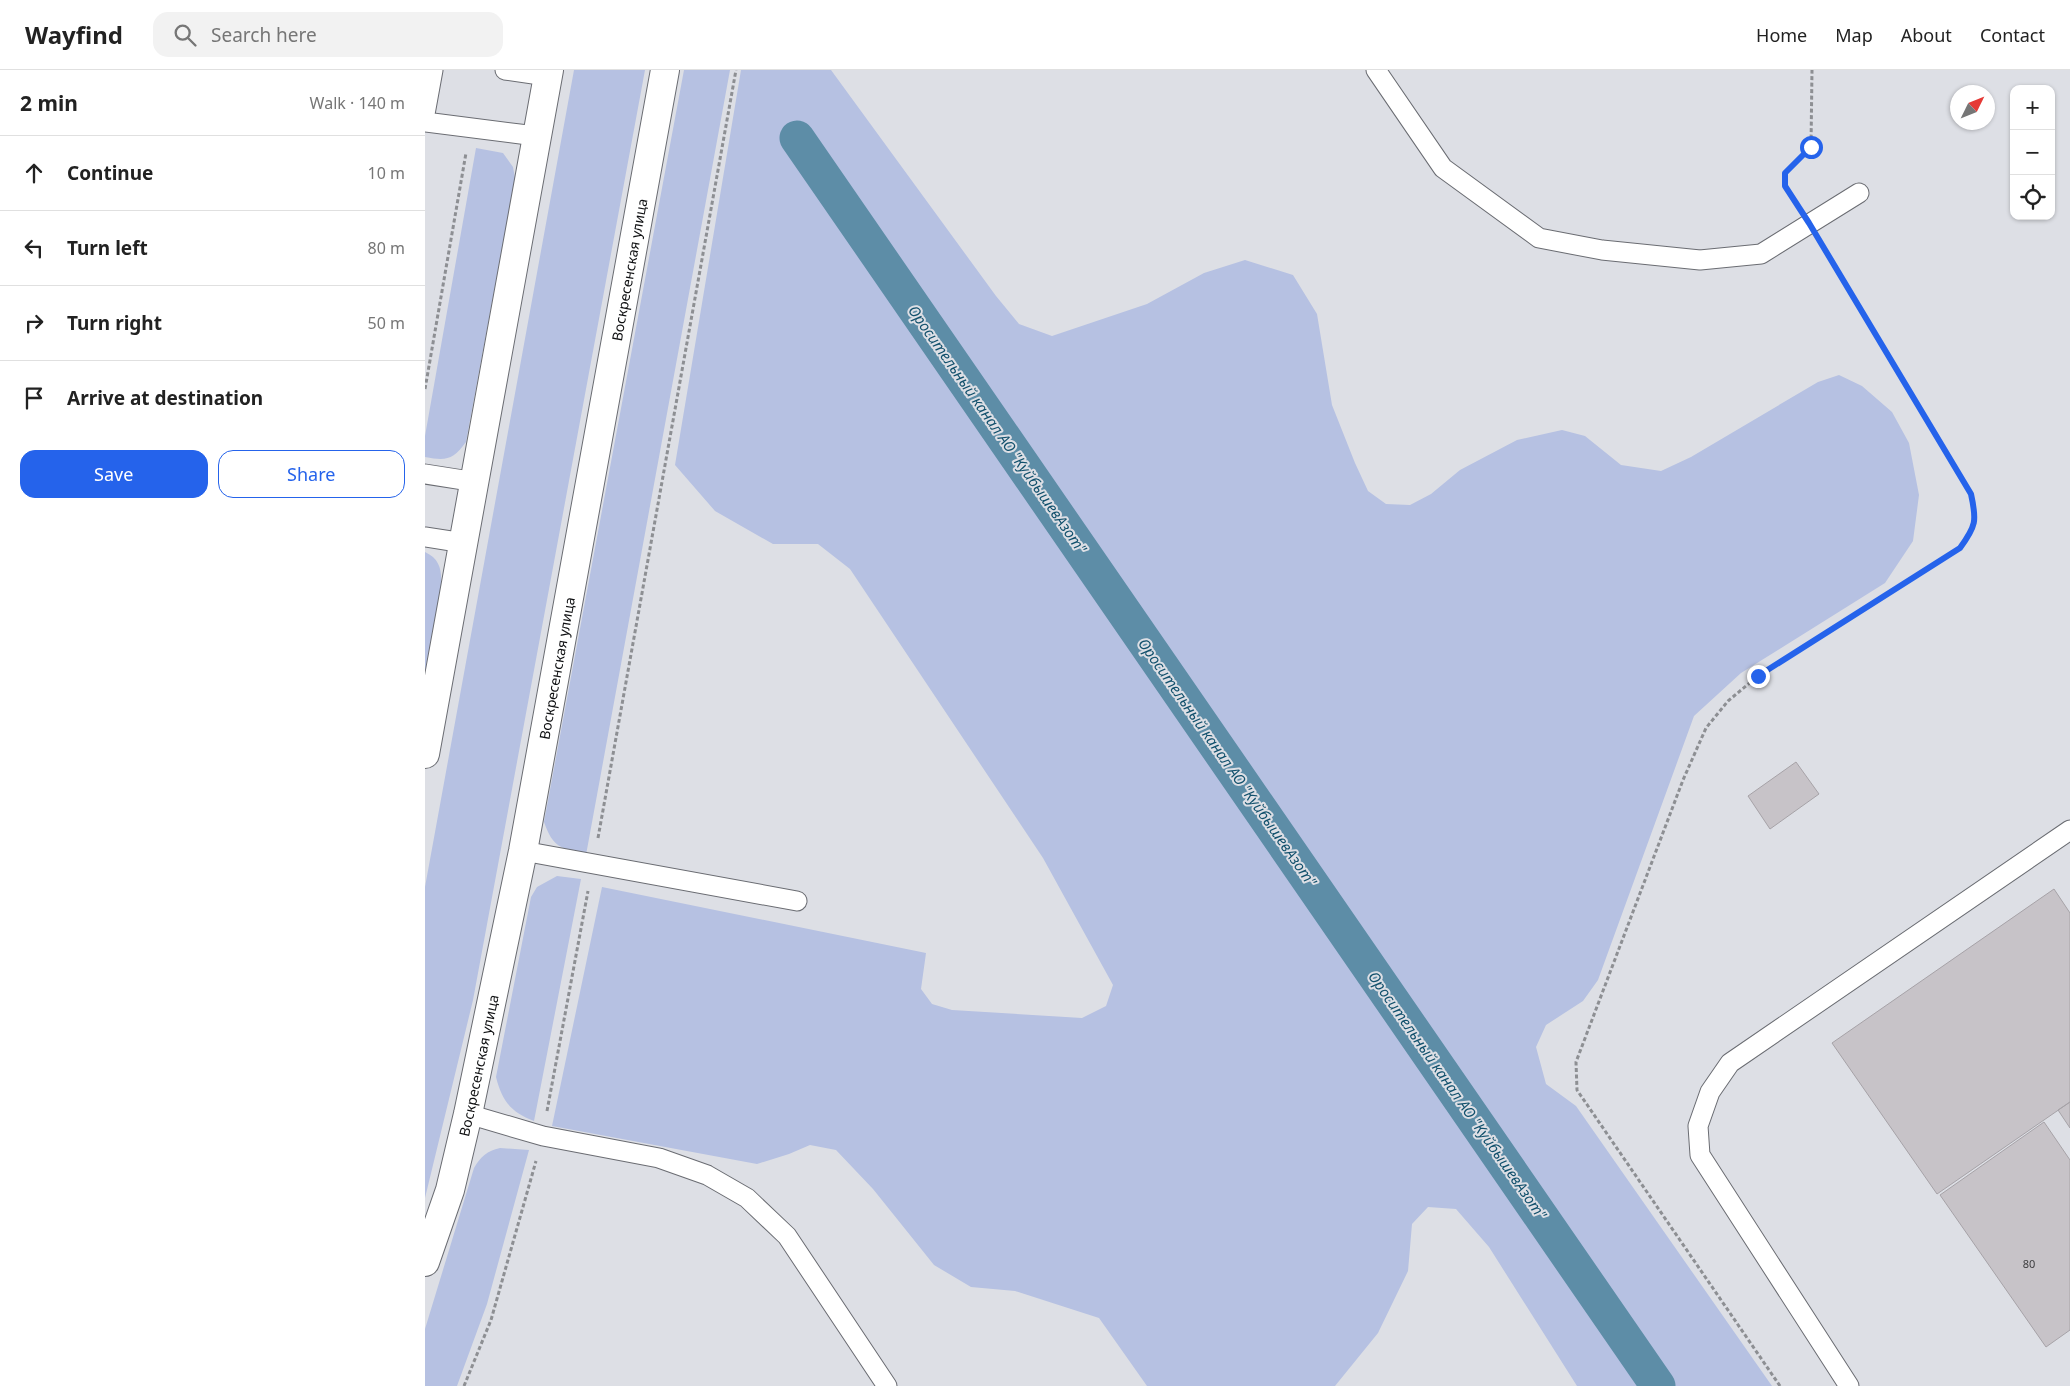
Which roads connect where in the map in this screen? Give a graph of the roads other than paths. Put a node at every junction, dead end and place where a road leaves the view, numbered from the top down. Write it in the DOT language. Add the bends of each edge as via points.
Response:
graph roads {
  1 [pos="433,70"];
  2 [pos="505,70"];
  3 [pos="665,70"];
  4 [pos="1376,70"];
  5 [pos="548,73"];
  6 [pos="425,114"];
  7 [pos="425,122"];
  8 [pos="536,136"];
  9 [pos="1859,193"];
  10 [pos="425,474"];
  11 [pos="476,482"];
  12 [pos="425,537"];
  13 [pos="464,543"];
  14 [pos="425,754"];
  15 [pos="2070,830"];
  16 [pos="523,851"];
  17 [pos="797,901"];
  18 [pos="469,1114"];
  19 [pos="425,1262"];
  20 [pos="887,1386"];
  21 [pos="1849,1386"];
  1 -- 6 [label="lane"];
  2 -- 5 [label="lane"];
  3 -- 16 [label="main road, Воскресенская улица"];
  4 -- 9 [label="lane" via="1443,168 1539,238 1602,250 1700,260 1761,254"];
  5 -- 8 [label="main road"];
  7 -- 8 [label="lane"];
  8 -- 11 [label="main road"];
  10 -- 11 [label="lane"];
  11 -- 13 [label="main road"];
  12 -- 13 [label="lane"];
  13 -- 14 [label="main road"];
  15 -- 21 [label="lane" via="1730,1063 1710,1092 1698,1126 1700,1155"];
  16 -- 17 [label="lane"];
  16 -- 18 [label="main road, Воскресенская улица"];
  18 -- 19 [label="main road, Воскресенская улица" via="450,1190"];
  18 -- 20 [label="lane" via="543,1136 659,1158 707,1175 747,1198 787,1236"];
}
